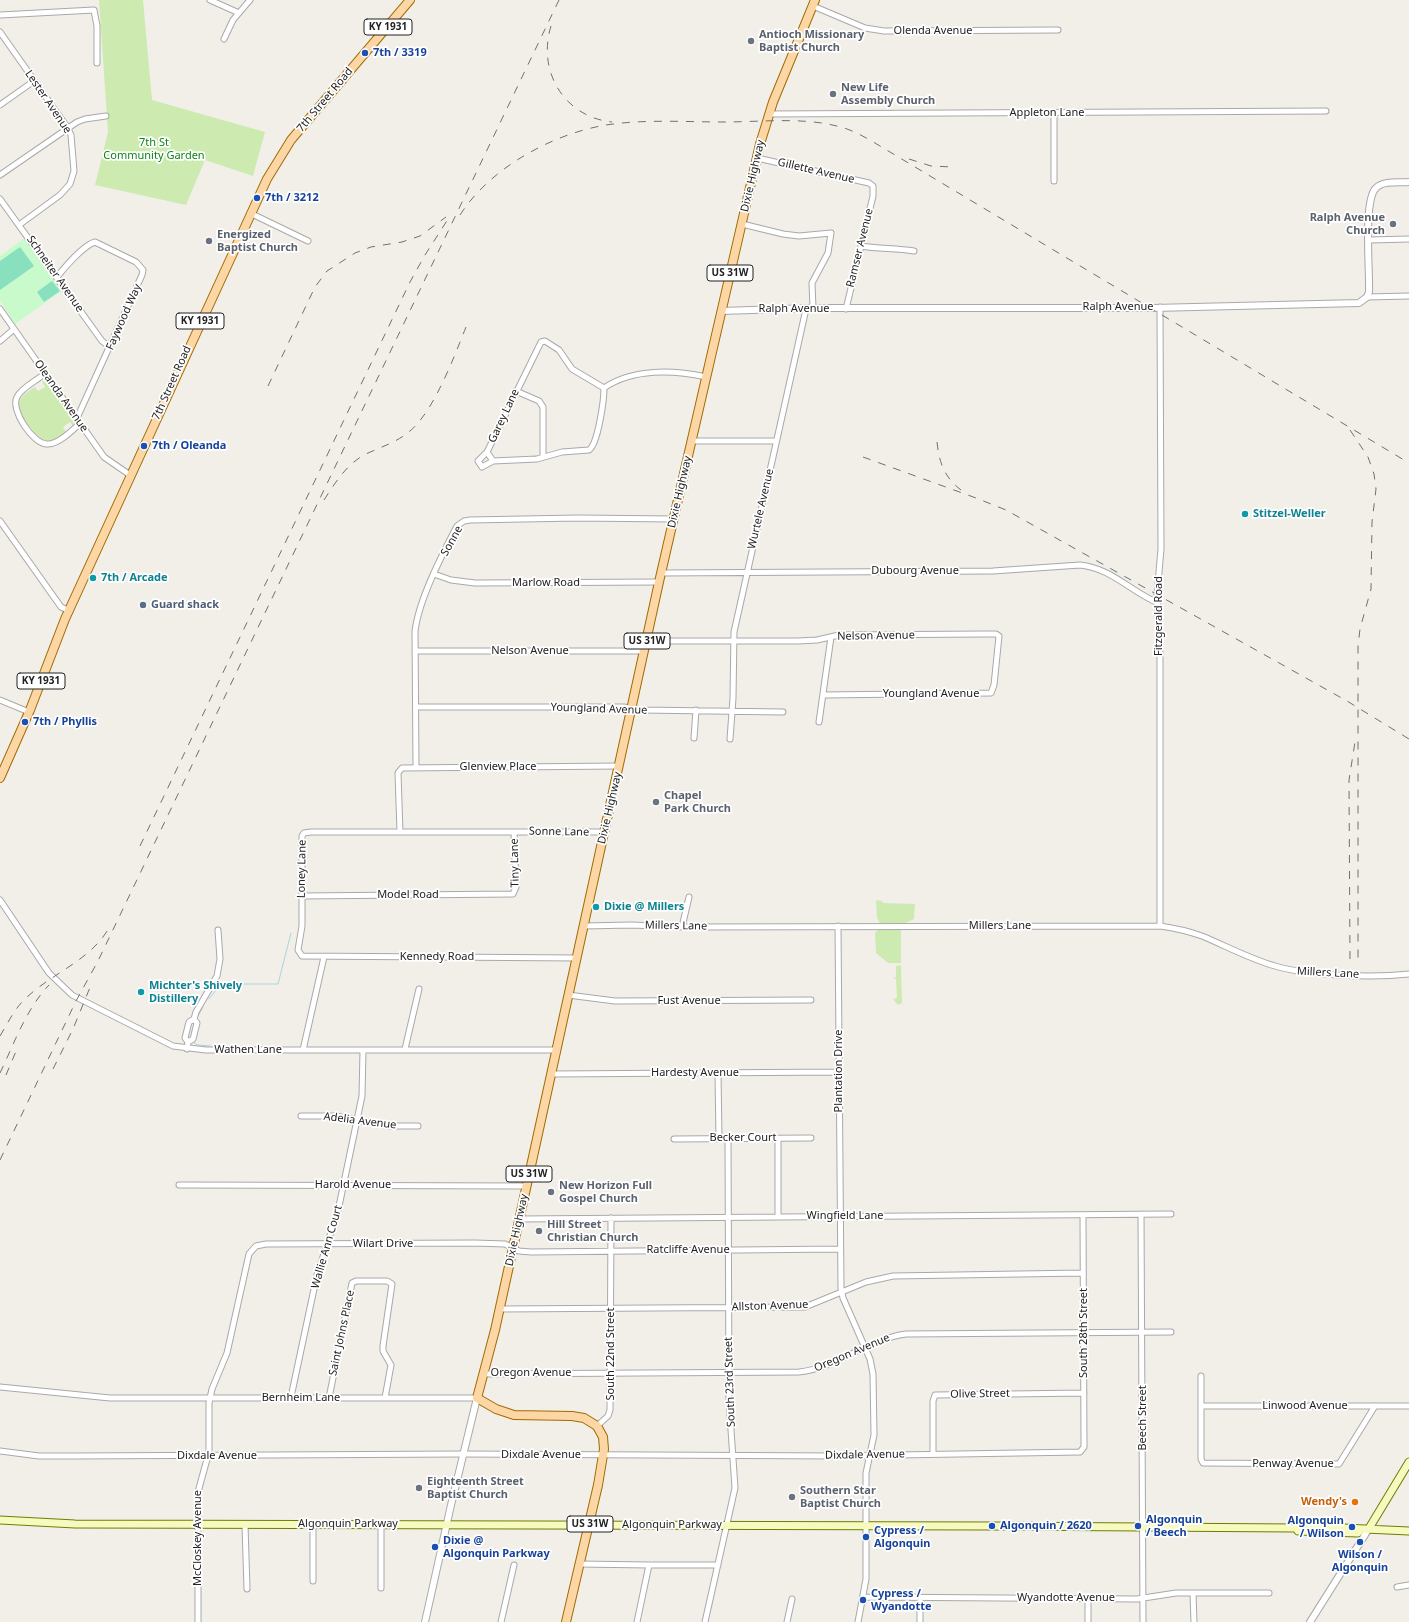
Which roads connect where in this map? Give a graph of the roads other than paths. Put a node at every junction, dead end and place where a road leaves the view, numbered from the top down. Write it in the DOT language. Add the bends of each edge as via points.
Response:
graph roads {
  1 [pos="210,0"];
  2 [pos="250,0"];
  3 [pos="410,0"];
  4 [pos="814,3"];
  5 [pos="239,13"];
  6 [pos="0,15"];
  7 [pos="1058,30"];
  8 [pos="1,34"];
  9 [pos="224,39"];
  10 [pos="97,63"];
  11 [pos="34,81"];
  12 [pos="0,105"];
  13 [pos="1326,111"];
  14 [pos="1054,113"];
  15 [pos="768,114"];
  16 [pos="106,116"];
  17 [pos="67,128"];
  18 [pos="757,158"];
  19 [pos="0,175"];
  20 [pos="1054,181"];
  21 [pos="1409,182"];
  22 [pos="874,187"];
  23 [pos="0,199"];
  24 [pos="250,213"];
  25 [pos="742,224"];
  26 [pos="19,225"];
  27 [pos="1409,239"];
  28 [pos="1369,240"];
  29 [pos="308,241"];
  30 [pos="861,246"];
  31 [pos="914,251"];
  32 [pos="57,278"];
  33 [pos="1409,296"];
  34 [pos="1368,297"];
  35 [pos="1160,307"];
  36 [pos="814,308"];
  37 [pos="0,309"];
  38 [pos="806,309"];
  39 [pos="846,309"];
  40 [pos="721,311"];
  41 [pos="14,329"];
  42 [pos="0,341"];
  43 [pos="110,347"];
  44 [pos="45,373"];
  45 [pos="706,377"];
  46 [pos="604,388"];
  47 [pos="516,390"];
  48 [pos="76,418"];
  49 [pos="80,423"];
  50 [pos="692,441"];
  51 [pos="776,441"];
  52 [pos="487,452"];
  53 [pos="543,457"];
  54 [pos="493,460"];
  55 [pos="130,475"];
  56 [pos="674,519"];
  57 [pos="0,521"];
  58 [pos="747,572"];
  59 [pos="661,573"];
  60 [pos="434,574"];
  61 [pos="659,582"];
  62 [pos="1158,603"];
  63 [pos="70,611"];
  64 [pos="831,637"];
  65 [pos="732,640"];
  66 [pos="647,641"];
  67 [pos="415,651"];
  68 [pos="644,651"];
  69 [pos="991,693"];
  70 [pos="823,695"];
  71 [pos="0,700"];
  72 [pos="416,707"];
  73 [pos="633,709"];
  74 [pos="696,710"];
  75 [pos="732,711"];
  76 [pos="29,712"];
  77 [pos="783,712"];
  78 [pos="819,722"];
  79 [pos="694,738"];
  80 [pos="730,739"];
  81 [pos="619,766"];
  82 [pos="416,767"];
  83 [pos="0,778"];
  84 [pos="400,832"];
  85 [pos="514,832"];
  86 [pos="604,832"];
  87 [pos="515,893"];
  88 [pos="302,896"];
  89 [pos="689,897"];
  90 [pos="0,900"];
  91 [pos="584,926"];
  92 [pos="838,926"];
  93 [pos="1160,926"];
  94 [pos="682,927"];
  95 [pos="218,930"];
  96 [pos="299,952"];
  97 [pos="324,957"];
  98 [pos="577,958"];
  99 [pos="1409,974"];
  100 [pos="419,990"];
  101 [pos="568,995"];
  102 [pos="811,1000"];
  103 [pos="194,1019"];
  104 [pos="188,1042"];
  105 [pos="187,1049"];
  106 [pos="405,1049"];
  107 [pos="303,1050"];
  108 [pos="363,1050"];
  109 [pos="557,1050"];
  110 [pos="839,1072"];
  111 [pos="718,1073"];
  112 [pos="552,1074"];
  113 [pos="301,1116"];
  114 [pos="357,1120"];
  115 [pos="418,1126"];
  116 [pos="719,1138"];
  117 [pos="728,1138"];
  118 [pos="778,1138"];
  119 [pos="811,1138"];
  120 [pos="674,1139"];
  121 [pos="342,1185"];
  122 [pos="179,1186"];
  123 [pos="527,1186"];
  124 [pos="1083,1214"];
  125 [pos="1141,1214"];
  126 [pos="1170,1214"];
  127 [pos="778,1216"];
  128 [pos="840,1216"];
  129 [pos="729,1217"];
  130 [pos="520,1218"];
  131 [pos="611,1218"];
  132 [pos="327,1244"];
  133 [pos="253,1248"];
  134 [pos="513,1248"];
  135 [pos="840,1249"];
  136 [pos="728,1250"];
  137 [pos="610,1251"];
  138 [pos="1083,1273"];
  139 [pos="842,1293"];
  140 [pos="728,1308"];
  141 [pos="500,1309"];
  142 [pos="611,1309"];
  143 [pos="1084,1332"];
  144 [pos="1142,1332"];
  145 [pos="1171,1332"];
  146 [pos="865,1347"];
  147 [pos="611,1373"];
  148 [pos="728,1373"];
  149 [pos="484,1374"];
  150 [pos="1201,1376"];
  151 [pos="0,1388"];
  152 [pos="1084,1393"];
  153 [pos="210,1397"];
  154 [pos="291,1397"];
  155 [pos="329,1398"];
  156 [pos="385,1398"];
  157 [pos="477,1398"];
  158 [pos="1201,1406"];
  159 [pos="1375,1406"];
  160 [pos="1409,1406"];
  161 [pos="597,1426"];
  162 [pos="1082,1450"];
  163 [pos="0,1451"];
  164 [pos="933,1453"];
  165 [pos="463,1454"];
  166 [pos="870,1454"];
  167 [pos="603,1455"];
  168 [pos="208,1456"];
  169 [pos="733,1456"];
  170 [pos="1409,1462"];
  171 [pos="0,1520"];
  172 [pos="198,1524"];
  173 [pos="313,1524"];
  174 [pos="381,1524"];
  175 [pos="245,1525"];
  176 [pos="446,1525"];
  177 [pos="589,1525"];
  178 [pos="727,1525"];
  179 [pos="866,1526"];
  180 [pos="1143,1526"];
  181 [pos="1365,1530"];
  182 [pos="1409,1531"];
  183 [pos="579,1564"];
  184 [pos="514,1565"];
  185 [pos="650,1565"];
  186 [pos="718,1565"];
  187 [pos="313,1581"];
  188 [pos="1409,1585"];
  189 [pos="1397,1587"];
  190 [pos="381,1588"];
  191 [pos="247,1589"];
  192 [pos="1194,1592"];
  193 [pos="1269,1593"];
  194 [pos="864,1597"];
  195 [pos="920,1598"];
  196 [pos="1143,1598"];
  197 [pos="792,1599"];
  198 [pos="1088,1599"];
  199 [pos="198,1622"];
  200 [pos="425,1622"];
  201 [pos="501,1622"];
  202 [pos="566,1622"];
  203 [pos="637,1622"];
  204 [pos="705,1622"];
  205 [pos="787,1622"];
  206 [pos="858,1622"];
  207 [pos="920,1622"];
  208 [pos="1088,1622"];
  209 [pos="1143,1622"];
  210 [pos="1194,1622"];
  211 [pos="1310,1622"];
  1 -- 5 [label="street"];
  2 -- 5 [label="street"];
  3 -- 24 [label="main road, 7th Street Road / KY 1931" via="292,140 278,159"];
  4 -- 7 [label="street, Olenda Avenue" via="865,28 884,31"];
  4 -- 15 [label="main road, Dixie Highway / US 31W"];
  5 -- 9 [label="street"];
  6 -- 10 [label="street" via="94,10 97,26"];
  8 -- 11 [label="street, Lester Avenue"];
  11 -- 12 [label="street"];
  11 -- 17 [label="street, Lester Avenue"];
  13 -- 14 [label="street, Appleton Lane"];
  14 -- 15 [label="street, Appleton Lane"];
  14 -- 20 [label="street"];
  15 -- 18 [label="main road, Dixie Highway / US 31W"];
  16 -- 17 [label="street" via="85,119"];
  17 -- 19 [label="street"];
  17 -- 26 [label="street, Lester Avenue" via="71,135 74,170 72,181 60,195"];
  18 -- 22 [label="street, Gillette Avenue" via="869,183"];
  18 -- 25 [label="main road, Dixie Highway / US 31W"];
  21 -- 28 [label="street" via="1383,184 1372,192 1369,202"];
  22 -- 30 [label="street, Ramser Avenue"];
  23 -- 26 [label="street, Schneiter Avenue"];
  24 -- 29 [label="street"];
  24 -- 55 [label="main road, 7th Street Road / KY 1931"];
  25 -- 36 [label="street" via="799,236 831,233 828,253 812,283"];
  25 -- 40 [label="main road, Dixie Highway / US 31W"];
  26 -- 32 [label="street, Schneiter Avenue"];
  27 -- 28 [label="street"];
  28 -- 34 [label="street"];
  30 -- 31 [label="street" via="882,250 896,248"];
  30 -- 39 [label="street, Ramser Avenue"];
  32 -- 43 [label="street, Schneiter Avenue" via="102,340"];
  32 -- 43 [label="street, Faywood Way" via="67,265 95,242 130,258 142,267 142,275"];
  33 -- 34 [label="street"];
  34 -- 35 [label="street, Ralph Avenue" via="1353,304"];
  35 -- 39 [label="street, Ralph Avenue"];
  35 -- 62 [label="street, Fitzgerald Road" via="1161,549"];
  36 -- 38 [label="street, Ralph Avenue"];
  36 -- 39 [label="street, Ralph Avenue"];
  37 -- 41 [label="street, Oleanda Avenue"];
  38 -- 40 [label="street, Ralph Avenue"];
  38 -- 51 [label="street, Wurtele Avenue"];
  40 -- 45 [label="main road, Dixie Highway / US 31W"];
  41 -- 42 [label="street"];
  41 -- 44 [label="street, Oleanda Avenue"];
  43 -- 48 [label="street, Faywood Way"];
  44 -- 48 [label="street, Oleanda Avenue"];
  44 -- 49 [label="street" via="19,394 15,404 18,414 36,440 46,444 54,443"];
  45 -- 46 [label="street" via="683,373 650,373 618,380"];
  45 -- 50 [label="main road, Dixie Highway / US 31W"];
  46 -- 47 [label="street, Garey Lane" via="572,369 556,348 545,341 539,344"];
  46 -- 53 [label="street, Garey Lane" via="604,399 592,447 584,451 562,452"];
  47 -- 52 [label="street, Garey Lane"];
  47 -- 53 [label="street" via="539,401 543,407"];
  48 -- 49 [label="street, Oleanda Avenue"];
  49 -- 55 [label="street, Oleanda Avenue" via="104,457"];
  50 -- 51 [label="street"];
  50 -- 56 [label="main road, Dixie Highway / US 31W"];
  51 -- 58 [label="street, Wurtele Avenue"];
  52 -- 54 [label="street, Garey Lane"];
  52 -- 54 [label="street" via="478,461 482,468"];
  53 -- 54 [label="street, Garey Lane"];
  55 -- 63 [label="main road, 7th Street Road / KY 1931"];
  56 -- 59 [label="main road, Dixie Highway / US 31W"];
  56 -- 60 [label="street, Sonne" via="466,521 456,528"];
  57 -- 63 [label="street" via="61,607"];
  58 -- 59 [label="street, Dubourg Avenue"];
  58 -- 62 [label="street, Dubourg Avenue" via="993,571 1080,565 1112,574"];
  58 -- 65 [label="street, Wurtele Avenue"];
  59 -- 61 [label="main road, Dixie Highway / US 31W"];
  60 -- 61 [label="street, Marlow Road" via="451,580 475,583"];
  60 -- 67 [label="street, Sonne" via="419,610"];
  61 -- 66 [label="main road, Dixie Highway / US 31W"];
  62 -- 93 [label="street, Fitzgerald Road"];
  63 -- 76 [label="main road, 7th Street Road / KY 1931"];
  64 -- 65 [label="street, Nelson Avenue" via="809,640"];
  64 -- 69 [label="street, Nelson Avenue" via="997,635 998,652"];
  64 -- 70 [label="street"];
  65 -- 66 [label="street, Nelson Avenue"];
  65 -- 75 [label="street, Wurtele Avenue"];
  66 -- 68 [label="main road, Dixie Highway / US 31W"];
  67 -- 68 [label="street, Nelson Avenue"];
  67 -- 72 [label="street, Sonne"];
  68 -- 73 [label="main road, Dixie Highway / US 31W"];
  69 -- 70 [label="street, Youngland Avenue"];
  70 -- 78 [label="street"];
  71 -- 76 [label="street"];
  72 -- 73 [label="street, Youngland Avenue"];
  72 -- 82 [label="street, Sonne"];
  73 -- 74 [label="street, Youngland Avenue"];
  73 -- 81 [label="main road, Dixie Highway / US 31W"];
  74 -- 75 [label="street, Youngland Avenue"];
  74 -- 79 [label="street"];
  75 -- 77 [label="street, Youngland Avenue"];
  75 -- 80 [label="street, Wurtele Avenue"];
  76 -- 83 [label="main road, 7th Street Road / KY 1931"];
  81 -- 82 [label="street, Glenview Place"];
  81 -- 86 [label="main road, Dixie Highway / US 31W"];
  82 -- 84 [label="street, Glenview Place" via="400,769 398,773"];
  84 -- 85 [label="street, Loney Lane"];
  84 -- 88 [label="street, Loney Lane" via="304,833"];
  85 -- 86 [label="street, Sonne Lane"];
  85 -- 87 [label="street, Tiny Lane"];
  86 -- 91 [label="main road, Dixie Highway / US 31W"];
  87 -- 88 [label="street, Model Road"];
  88 -- 96 [label="street, Loney Lane"];
  89 -- 94 [label="street"];
  90 -- 105 [label="street, Wathen Lane" via="49,973 72,996 173,1046"];
  91 -- 94 [label="street, Millers Lane"];
  91 -- 98 [label="main road, Dixie Highway / US 31W"];
  92 -- 93 [label="street, Millers Lane"];
  92 -- 94 [label="street, Millers Lane"];
  92 -- 110 [label="street, Plantation Drive"];
  93 -- 99 [label="street, Millers Lane" via="1193,933 1259,961 1290,970 1340,974"];
  95 -- 103 [label="street" via="220,959 217,976"];
  96 -- 97 [label="street, Kennedy Road" via="306,957"];
  97 -- 98 [label="street, Kennedy Road"];
  97 -- 107 [label="street"];
  98 -- 101 [label="main road, Dixie Highway / US 31W"];
  100 -- 106 [label="street"];
  101 -- 102 [label="street, Fust Avenue" via="614,1001"];
  101 -- 109 [label="main road, Dixie Highway / US 31W"];
  103 -- 104 [label="street" via="197,1023 193,1039"];
  103 -- 104 [label="street" via="189,1022 185,1038"];
  104 -- 105 [label="street"];
  105 -- 107 [label="street, Wathen Lane"];
  106 -- 108 [label="street, Wathen Lane"];
  106 -- 109 [label="street, Wathen Lane"];
  107 -- 108 [label="street, Wathen Lane"];
  108 -- 114 [label="street, Wallie Ann Court" via="363,1083"];
  109 -- 112 [label="main road, Dixie Highway / US 31W"];
  110 -- 111 [label="street, Hardesty Avenue"];
  110 -- 128 [label="street, Plantation Drive"];
  111 -- 112 [label="street, Hardesty Avenue"];
  111 -- 116 [label="street"];
  112 -- 123 [label="main road, Dixie Highway / US 31W"];
  113 -- 114 [label="street, Adelia Avenue" via="336,1116"];
  114 -- 115 [label="street, Adelia Avenue" via="389,1126"];
  114 -- 121 [label="street, Wallie Ann Court"];
  116 -- 117 [label="street, Becker Court"];
  116 -- 120 [label="street, Becker Court"];
  117 -- 118 [label="street, Becker Court"];
  117 -- 129 [label="street, South 23rd Street"];
  118 -- 119 [label="street, Becker Court"];
  118 -- 127 [label="street"];
  121 -- 122 [label="street, Harold Avenue"];
  121 -- 123 [label="street, Harold Avenue"];
  121 -- 132 [label="street, Wallie Ann Court" via="338,1211"];
  123 -- 130 [label="main road, Dixie Highway / US 31W"];
  124 -- 125 [label="street, Wingfield Lane"];
  124 -- 128 [label="street, Wingfield Lane"];
  124 -- 138 [label="street, South 28th Street"];
  125 -- 126 [label="street, Wingfield Lane"];
  125 -- 144 [label="street, Beech Street"];
  127 -- 128 [label="street, Wingfield Lane"];
  127 -- 129 [label="street, Wingfield Lane"];
  128 -- 135 [label="street, Plantation Drive"];
  129 -- 131 [label="street, Wingfield Lane"];
  129 -- 136 [label="street, South 23rd Street"];
  130 -- 131 [label="street, Wingfield Lane"];
  130 -- 134 [label="main road, Dixie Highway / US 31W"];
  131 -- 137 [label="street, South 22nd Street"];
  132 -- 133 [label="street, Wilart Drive" via="266,1244"];
  132 -- 134 [label="street, Wilart Drive" via="475,1243 505,1244"];
  132 -- 154 [label="street, Wallie Ann Court" via="317,1275"];
  133 -- 153 [label="street, McCloskey Avenue" via="249,1254 227,1353"];
  134 -- 137 [label="street, Ratcliffe Avenue" via="531,1252"];
  134 -- 141 [label="main road, Dixie Highway / US 31W"];
  135 -- 136 [label="street, Ratcliffe Avenue"];
  135 -- 139 [label="street, Plantation Drive"];
  136 -- 137 [label="street, Ratcliffe Avenue"];
  136 -- 140 [label="street, South 23rd Street"];
  137 -- 142 [label="street, South 22nd Street"];
  138 -- 139 [label="street, Allston Avenue" via="893,1276 866,1282"];
  138 -- 143 [label="street, South 28th Street"];
  139 -- 140 [label="street, Allston Avenue" via="805,1307"];
  139 -- 146 [label="street"];
  140 -- 142 [label="street, Allston Avenue"];
  140 -- 148 [label="street, South 23rd Street"];
  141 -- 142 [label="street, Allston Avenue"];
  141 -- 149 [label="main road, Dixie Highway / US 31W"];
  142 -- 147 [label="street, South 22nd Street"];
  143 -- 144 [label="street, Oregon Avenue"];
  143 -- 146 [label="street, Oregon Avenue" via="906,1334 888,1337"];
  143 -- 152 [label="street, South 28th Street"];
  144 -- 145 [label="street, Oregon Avenue"];
  144 -- 180 [label="street, Beech Street"];
  146 -- 148 [label="street, Oregon Avenue" via="807,1371"];
  146 -- 166 [label="street" via="873,1374 874,1435"];
  147 -- 148 [label="street, Oregon Avenue"];
  147 -- 149 [label="street, Oregon Avenue"];
  147 -- 161 [label="street, South 22nd Street" via="610,1410 608,1416"];
  148 -- 169 [label="street, South 23rd Street"];
  149 -- 157 [label="main road, Dixie Highway / US 31W"];
  150 -- 158 [label="street"];
  151 -- 153 [label="street, Bernheim Lane" via="110,1398"];
  152 -- 162 [label="street, South 28th Street"];
  152 -- 164 [label="street, Olive Street" via="935,1395"];
  153 -- 154 [label="street, Bernheim Lane"];
  153 -- 168 [label="street, McCloskey Avenue"];
  154 -- 155 [label="street, Bernheim Lane"];
  155 -- 156 [label="street, Bernheim Lane"];
  155 -- 156 [label="street, Saint Johns Place" via="352,1283 387,1281 392,1284 392,1290 383,1351 391,1364"];
  156 -- 157 [label="street, Bernheim Lane"];
  157 -- 161 [label="main road" via="496,1409 514,1415 579,1416"];
  157 -- 165 [label="street, Dixie Highway"];
  158 -- 159 [label="street, Linwood Avenue"];
  158 -- 159 [label="street, Penway Avenue" via="1203,1463 1339,1464"];
  159 -- 160 [label="street, Linwood Avenue"];
  161 -- 167 [label="main road, US 31W" via="604,1443"];
  162 -- 164 [label="street, Dixdale Avenue"];
  163 -- 168 [label="street, Dixdale Avenue" via="50,1456"];
  164 -- 166 [label="street, Dixdale Avenue"];
  165 -- 167 [label="street, Dixdale Avenue"];
  165 -- 168 [label="street, Dixdale Avenue"];
  165 -- 176 [label="street, Dixie Highway"];
  166 -- 169 [label="street, Dixdale Avenue"];
  166 -- 179 [label="street" via="866,1473"];
  167 -- 169 [label="street, Dixdale Avenue"];
  167 -- 177 [label="main road, US 31W"];
  168 -- 172 [label="street, McCloskey Avenue" via="198,1492"];
  169 -- 178 [label="street, South 23rd Street" via="735,1488"];
  170 -- 181 [label="main road"];
  171 -- 172 [label="main road, Algonquin Parkway" via="50,1524"];
  172 -- 175 [label="main road, Algonquin Parkway"];
  172 -- 199 [label="street, McCloskey Avenue"];
  173 -- 174 [label="main road, Algonquin Parkway"];
  173 -- 175 [label="main road, Algonquin Parkway"];
  173 -- 187 [label="street"];
  174 -- 176 [label="main road, Algonquin Parkway"];
  174 -- 190 [label="street"];
  175 -- 191 [label="street"];
  176 -- 177 [label="main road, Algonquin Parkway"];
  176 -- 200 [label="street, Dixie Highway"];
  177 -- 178 [label="main road, Algonquin Parkway"];
  177 -- 183 [label="main road, US 31W"];
  178 -- 179 [label="main road, Algonquin Parkway"];
  178 -- 186 [label="street, South 23rd Street"];
  179 -- 180 [label="main road, Algonquin Parkway"];
  179 -- 194 [label="street"];
  180 -- 181 [label="main road, Algonquin Parkway" via="1358,1527"];
  180 -- 196 [label="street, Beech Street"];
  181 -- 182 [label="main road, Algonquin Parkway"];
  181 -- 211 [label="street"];
  183 -- 185 [label="street"];
  183 -- 202 [label="main road, US 31W"];
  184 -- 201 [label="street"];
  185 -- 186 [label="street"];
  185 -- 203 [label="street"];
  186 -- 204 [label="street, South 23rd Street"];
  188 -- 189 [label="street"];
  192 -- 193 [label="street, Wyandotte Avenue"];
  192 -- 196 [label="street, Wyandotte Avenue"];
  192 -- 210 [label="street"];
  194 -- 195 [label="street, Wyandotte Avenue"];
  194 -- 206 [label="street"];
  195 -- 198 [label="street, Wyandotte Avenue"];
  195 -- 207 [label="street"];
  196 -- 198 [label="street, Wyandotte Avenue"];
  196 -- 209 [label="street, Beech Street"];
  197 -- 205 [label="street"];
  198 -- 208 [label="street"];
}
